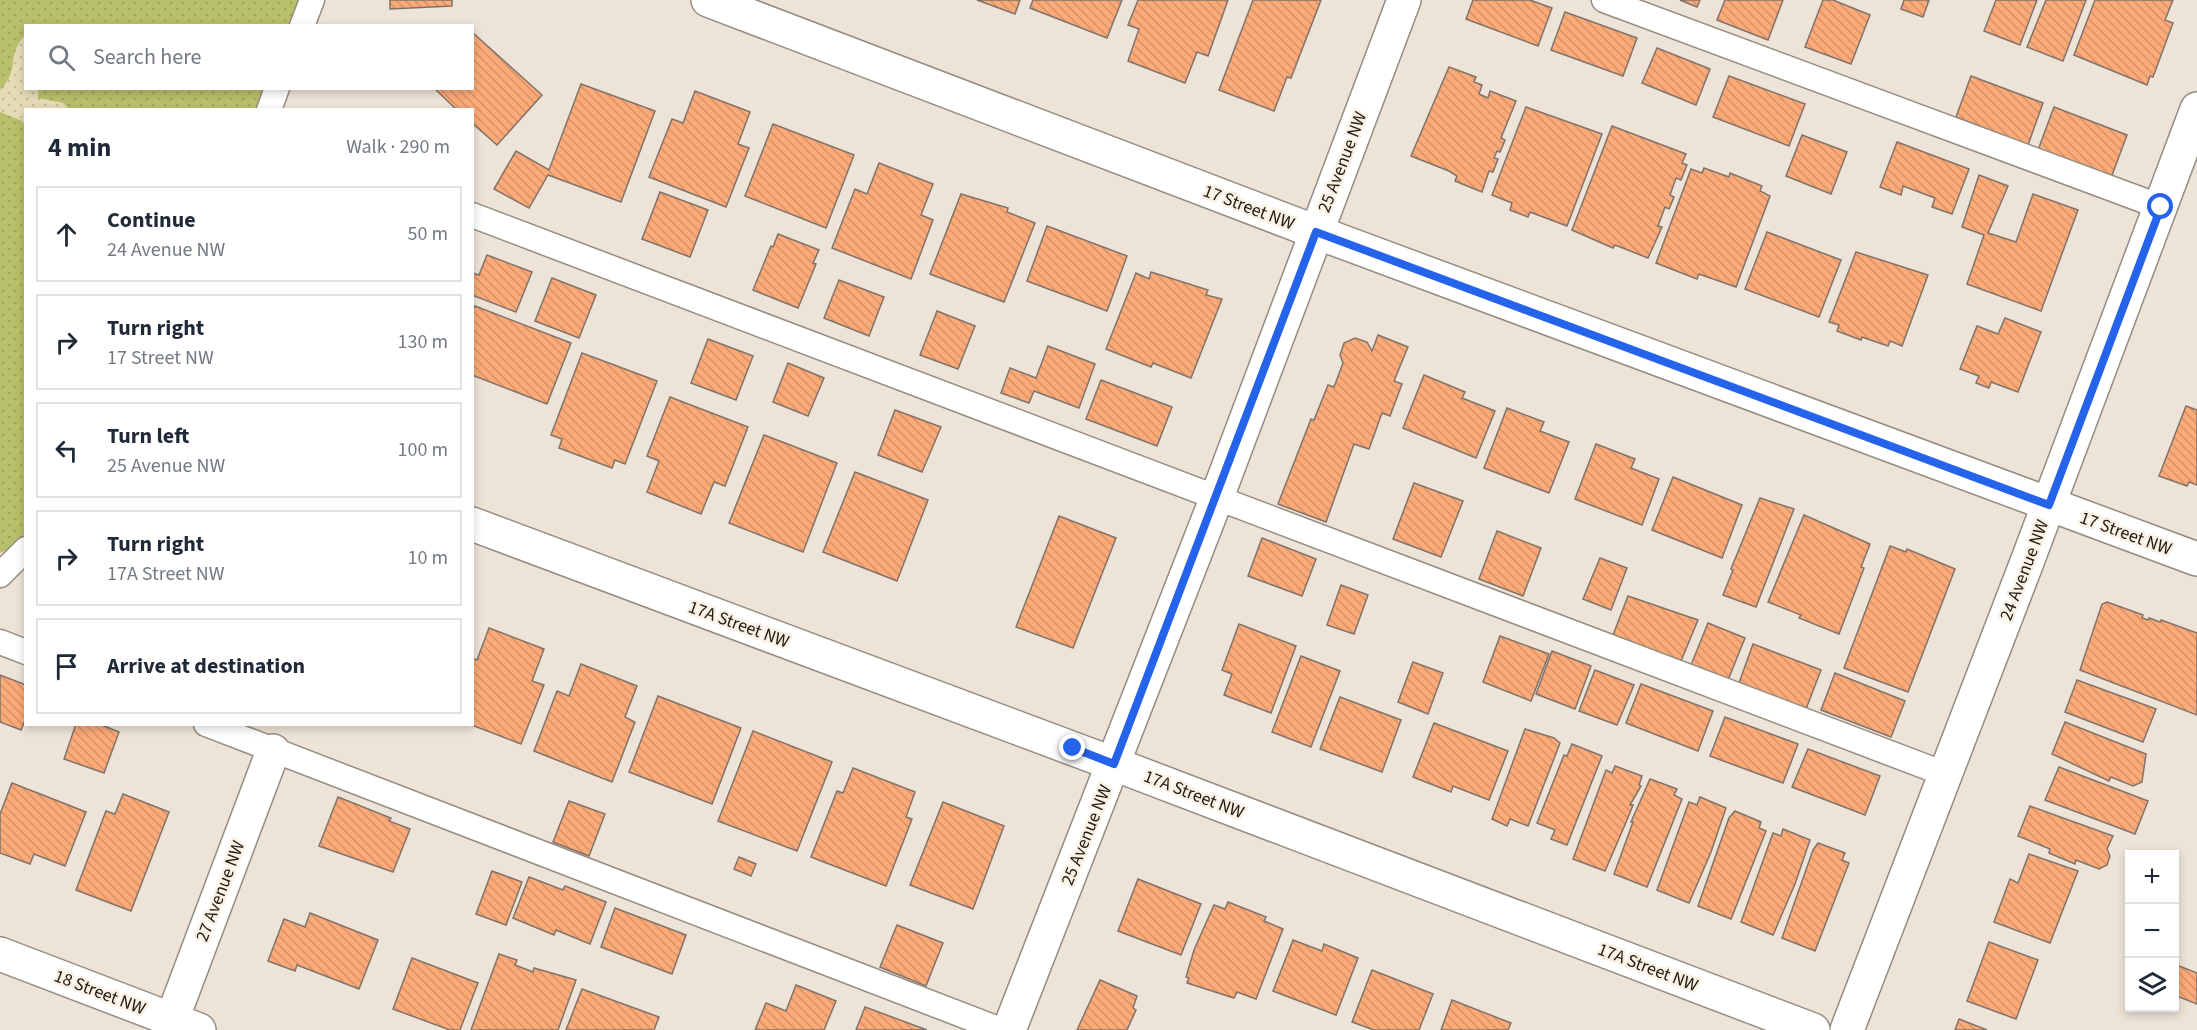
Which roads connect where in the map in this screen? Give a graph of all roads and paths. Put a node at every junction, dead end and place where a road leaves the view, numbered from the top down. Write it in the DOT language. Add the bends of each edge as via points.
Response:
graph roads {
  1 [pos="312,0"];
  2 [pos="708,0"];
  3 [pos="1404,0"];
  4 [pos="1604,0"];
  5 [pos="303,24"];
  6 [pos="276,90"];
  7 [pos="270,108"];
  8 [pos="2197,110"];
  9 [pos="2161,207"];
  10 [pos="474,216"];
  11 [pos="1316,232"];
  12 [pos="1217,497"];
  13 [pos="2049,505"];
  14 [pos="474,525"];
  15 [pos="24,551"];
  16 [pos="2197,560"];
  17 [pos="0,575"];
  18 [pos="0,642"];
  19 [pos="24,651"];
  20 [pos="211,726"];
  21 [pos="273,751"];
  22 [pos="1114,764"];
  23 [pos="1945,774"];
  24 [pos="0,954"];
  25 [pos="179,1027"];
  26 [pos="1000,1030"];
  27 [pos="1009,1030"];
  28 [pos="1813,1030"];
  29 [pos="1847,1030"];
  1 -- 5 [label="lane"];
  2 -- 11 [label="street, 17 Street NW"];
  3 -- 11 [label="street, 25 Avenue NW"];
  4 -- 9 [label="lane"];
  6 -- 7 [label="lane"];
  8 -- 9 [label="street, 24 Avenue NW"];
  9 -- 13 [label="street, 24 Avenue NW"];
  10 -- 12 [label="lane"];
  11 -- 12 [label="street, 25 Avenue NW"];
  11 -- 13 [label="street, 17 Street NW"];
  12 -- 22 [label="street, 25 Avenue NW"];
  12 -- 23 [label="lane"];
  13 -- 16 [label="street, 17 Street NW"];
  13 -- 23 [label="street, 24 Avenue NW"];
  14 -- 22 [label="street, 17A Street NW"];
  15 -- 17 [label="lane"];
  18 -- 19 [label="lane"];
  20 -- 21 [label="lane"];
  21 -- 25 [label="street, 27 Avenue NW"];
  21 -- 26 [label="lane"];
  22 -- 27 [label="street, 25 Avenue NW"];
  22 -- 28 [label="street, 17A Street NW"];
  23 -- 29 [label="street, 24 Avenue NW"];
  24 -- 25 [label="street, 18 Street NW"];
}
